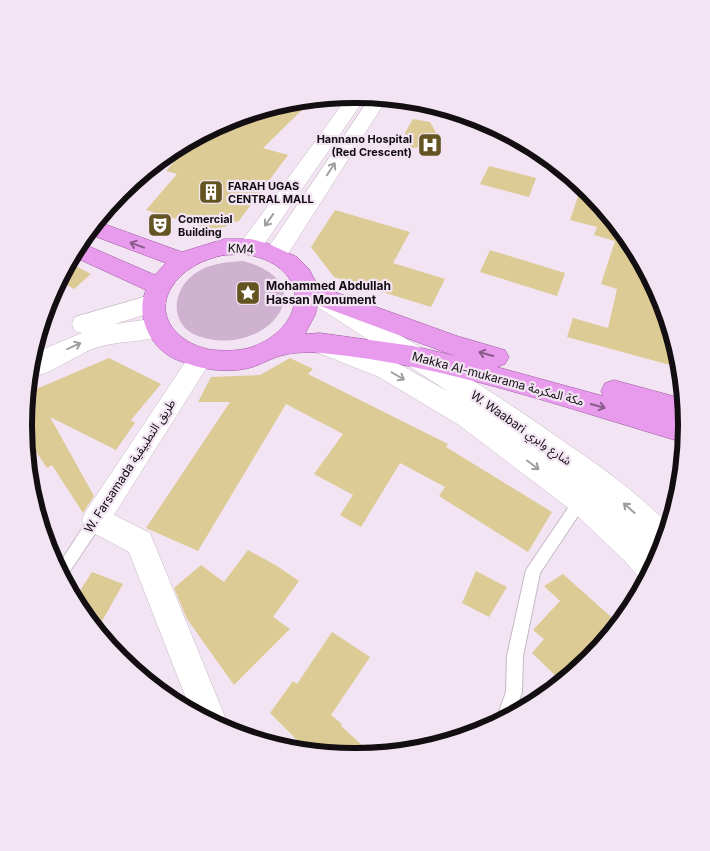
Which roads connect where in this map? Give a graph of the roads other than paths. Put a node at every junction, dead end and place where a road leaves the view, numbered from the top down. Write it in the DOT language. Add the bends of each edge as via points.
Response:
graph roads {
  1 [pos="352,103"];
  2 [pos="374,104"];
  3 [pos="99,230"];
  4 [pos="250,247"];
  5 [pos="83,253"];
  6 [pos="276,254"];
  7 [pos="183,262"];
  8 [pos="156,294"];
  9 [pos="314,294"];
  10 [pos="158,328"];
  11 [pos="44,340"];
  12 [pos="320,343"];
  13 [pos="277,345"];
  14 [pos="413,356"];
  15 [pos="200,359"];
  16 [pos="39,362"];
  17 [pos="677,409"];
  18 [pos="678,429"];
  19 [pos="580,500"];
  20 [pos="96,520"];
  21 [pos="660,528"];
  22 [pos="655,544"];
  23 [pos="644,559"];
  24 [pos="66,567"];
  25 [pos="508,710"];
  26 [pos="207,712"];
  1 -- 4 [label="main road, one-way"];
  6 -- 2 [label="main road, one-way"];
  7 -- 3 [label="highway, one-way"];
  4 -- 6 [label="highway, KM4"];
  4 -- 7 [label="highway, KM4" via="224,247"];
  5 -- 8 [label="highway"];
  6 -- 9 [label="highway, KM4" via="296,268"];
  7 -- 8 [label="highway, KM4" via="171,272"];
  8 -- 10 [label="highway" via="153,316"];
  8 -- 11 [label="main road"];
  9 -- 13 [label="highway" via="298,326"];
  9 -- 14 [label="main road, W. Waabari شارع وابري"];
  17 -- 9 [label="highway, Makka Al-mukarama مكة المكرمة, one-way" via="453,345"];
  10 -- 15 [label="highway" via="174,347"];
  16 -- 10 [label="main road, one-way" via="105,335"];
  12 -- 13 [label="highway, Makka Al-mukarama مكة المكرمة"];
  12 -- 14 [label="highway, Makka Al-mukarama مكة المكرمة"];
  12 -- 19 [label="main road, W. Waabari شارع وابري, one-way" via="388,370 469,417"];
  13 -- 15 [label="highway" via="240,360"];
  14 -- 18 [label="highway, Makka Al-mukarama مكة المكرمة, one-way"];
  21 -- 14 [label="main road, W. Waabari شارع وابري, one-way" via="537,437"];
  15 -- 20 [label="street, W. Farsamada طريق التطبيقية"];
  19 -- 23 [label="main road, W. Waabari شارع وابري"];
  19 -- 25 [label="lane" via="533,570 515,656 514,692"];
  20 -- 24 [label="lane, W. Farsamada طريق التطبيقية"];
  20 -- 26 [label="street" via="140,543"];
  22 -- 23 [label="lane"];
}
